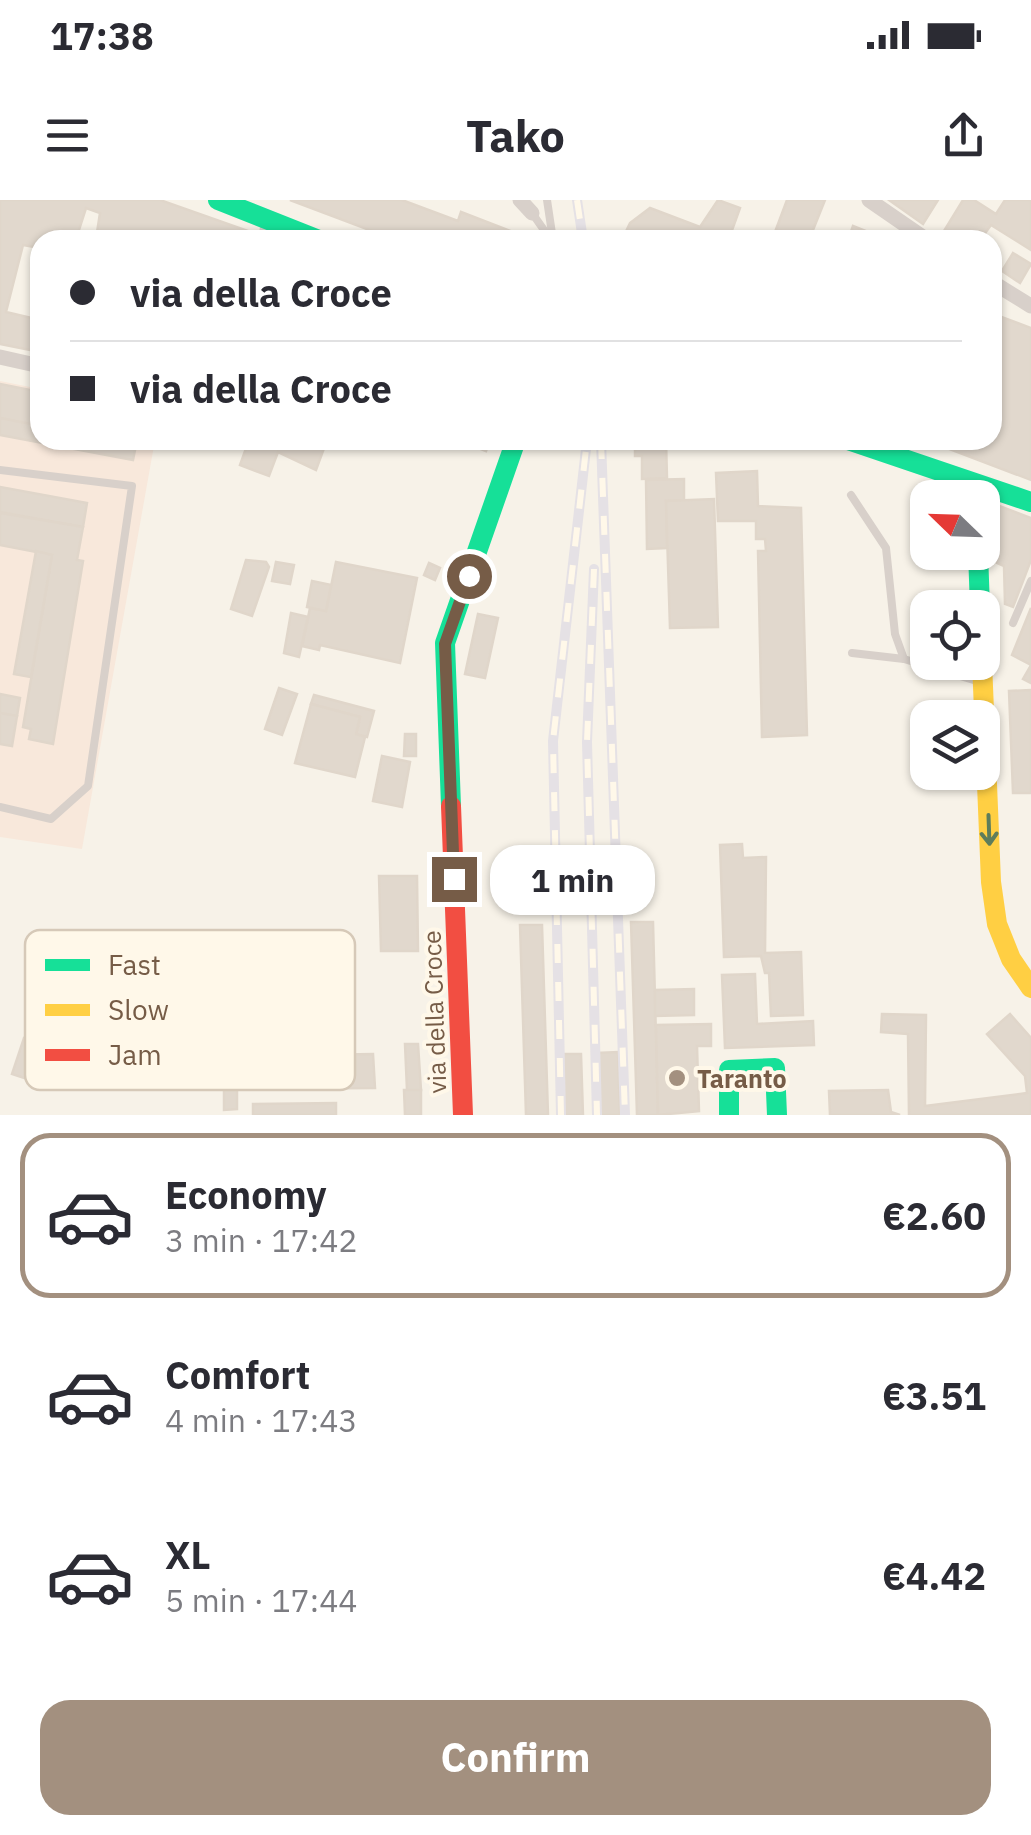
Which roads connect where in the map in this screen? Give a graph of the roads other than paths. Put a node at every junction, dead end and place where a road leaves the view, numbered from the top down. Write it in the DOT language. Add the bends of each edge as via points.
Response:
graph roads {
  1 [pos="218,200"];
  2 [pos="520,200"];
  3 [pos="547,200"];
  4 [pos="869,200"];
  5 [pos="532,213"];
  6 [pos="263,229"];
  7 [pos="545,230"];
  8 [pos="551,230"];
  9 [pos="912,230"];
  10 [pos="1002,288"];
  11 [pos="1031,306"];
  12 [pos="0,358"];
  13 [pos="30,364"];
  14 [pos="513,450"];
  15 [pos="873,450"];
  16 [pos="0,470"];
  17 [pos="948,480"];
  18 [pos="851,494"];
  19 [pos="1000,496"];
  20 [pos="1031,502"];
  21 [pos="1031,580"];
  22 [pos="1014,623"];
  23 [pos="852,653"];
  24 [pos="904,658"];
  25 [pos="910,659"];
  26 [pos="982,680"];
  27 [pos="0,808"];
  28 [pos="1031,988"];
  29 [pos="464,1115"];
  30 [pos="730,1115"];
  31 [pos="777,1115"];
  1 -- 6 [label="street"];
  2 -- 5 [label="street"];
  3 -- 8 [label="lane"];
  4 -- 9 [label="street"];
  5 -- 7 [label="lane"];
  10 -- 11 [label="street"];
  12 -- 13 [label="street"];
  14 -- 29 [label="street, via della Croce" via="445,644"];
  15 -- 17 [label="street"];
  16 -- 27 [label="lane" via="132,486 88,786 51,818"];
  18 -- 24 [label="lane" via="886,548 895,634"];
  19 -- 20 [label="street"];
  21 -- 22 [label="lane"];
  23 -- 24 [label="lane"];
  24 -- 25 [label="lane"];
  26 -- 28 [label="street, one-way" via="990,882 997,924"];
  30 -- 31 [label="street" via="729,1070 775,1068"];
}
